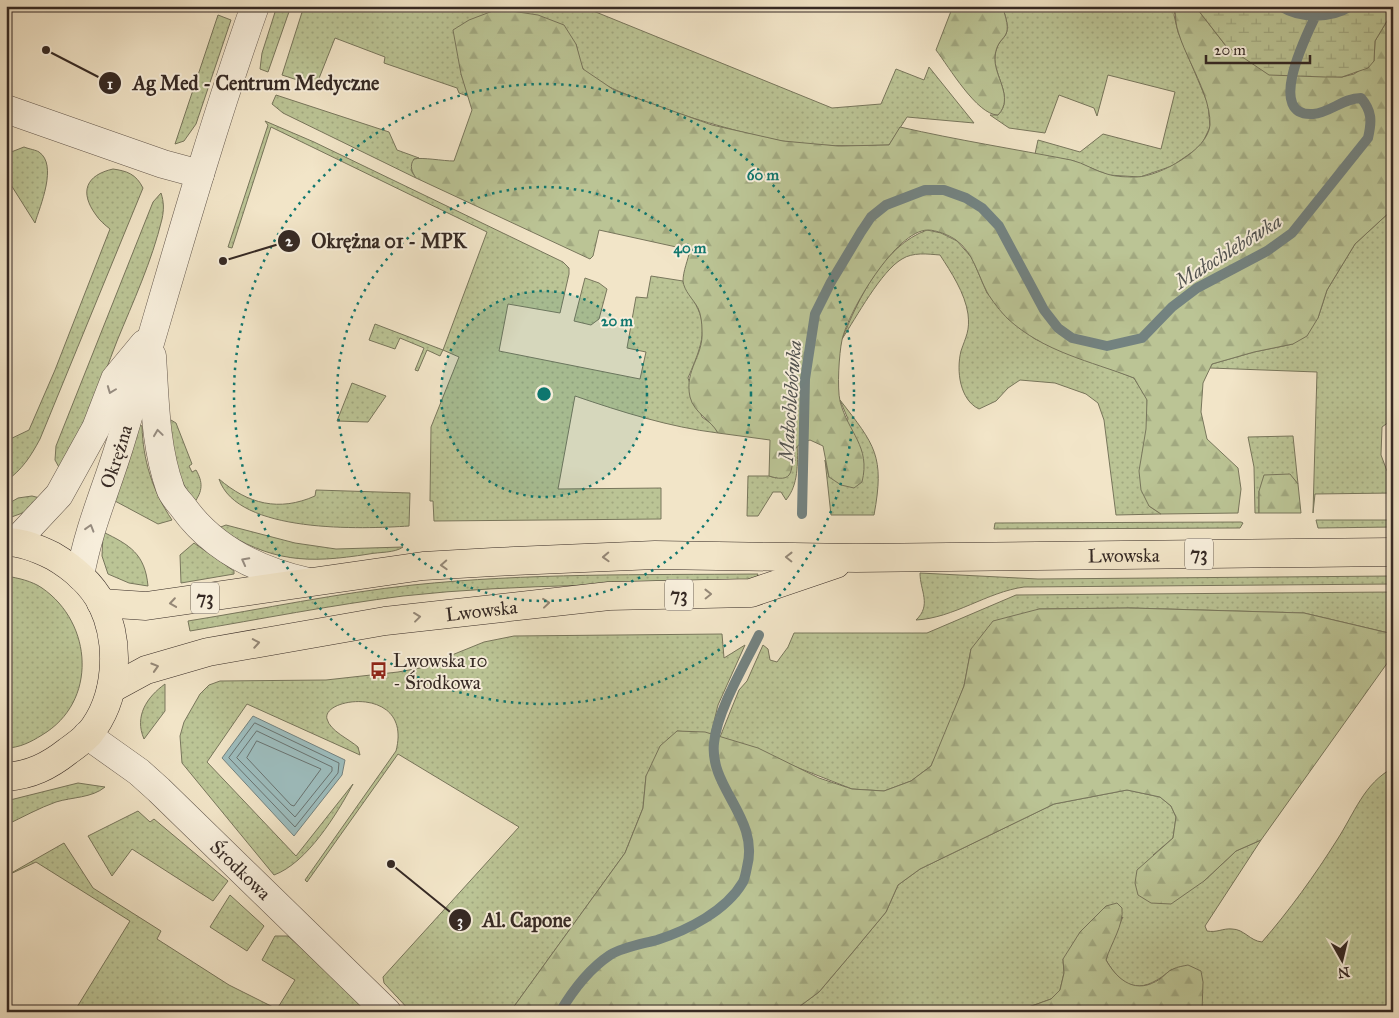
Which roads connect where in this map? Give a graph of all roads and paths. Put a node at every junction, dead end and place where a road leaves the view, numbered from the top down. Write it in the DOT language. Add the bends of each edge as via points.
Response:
graph roads {
  1 [pos="255,6"];
  2 [pos="6,110"];
  3 [pos="200,174"];
  4 [pos="150,337"];
  5 [pos="11,542"];
  6 [pos="1393,552"];
  7 [pos="856,558"];
  8 [pos="80,576"];
  9 [pos="308,582"];
  10 [pos="101,603"];
  11 [pos="111,688"];
  12 [pos="87,736"];
  13 [pos="6,777"];
  14 [pos="387,1012"];
  1 -- 3 [label="street, Okrężna"];
  2 -- 3 [label="street"];
  3 -- 4 [label="street, Okrężna"];
  4 -- 5 [label="street, Okrężna, one-way" via="114,380 96,428 59,495"];
  8 -- 4 [label="street, Okrężna, one-way" via="86,542 124,433"];
  9 -- 4 [label="street, one-way" via="261,569 238,557 195,524 170,490 158,436"];
  5 -- 8 [label="main road" via="41,550"];
  6 -- 7 [label="main road, Lwowska / 73"];
  7 -- 9 [label="main road, Lwowska / 73, one-way" via="655,555 493,562 423,566"];
  11 -- 7 [label="main road, Lwowska / 73, one-way" via="146,670 208,652 385,621 609,596 751,593"];
  8 -- 10 [label="main road"];
  9 -- 10 [label="main road, Lwowska / 73, one-way" via="146,606"];
  10 -- 11 [label="main road" via="114,644"];
  11 -- 12 [label="main road" via="104,710"];
  12 -- 13 [label="main road" via="51,765 21,776"];
  12 -- 14 [label="street, Środkowa" via="159,790"];
}
